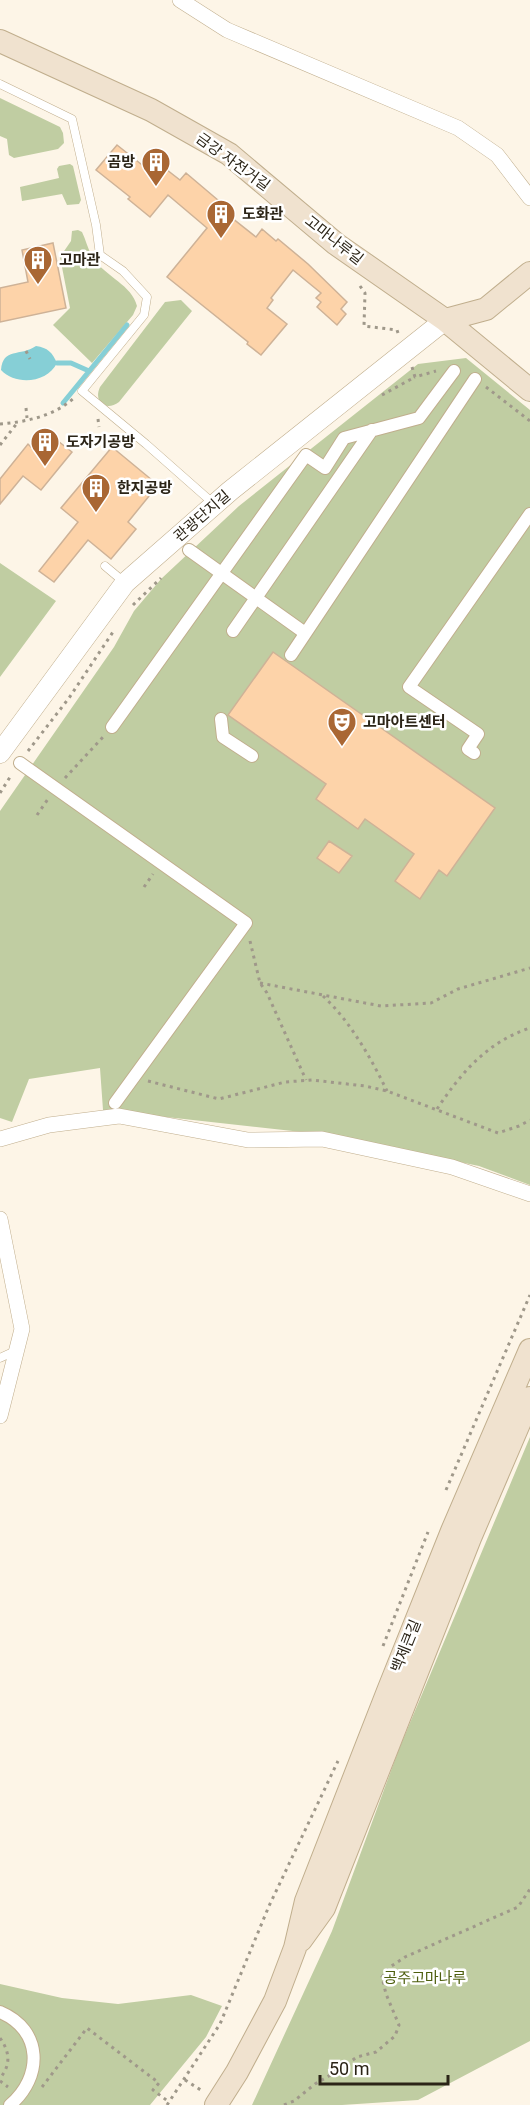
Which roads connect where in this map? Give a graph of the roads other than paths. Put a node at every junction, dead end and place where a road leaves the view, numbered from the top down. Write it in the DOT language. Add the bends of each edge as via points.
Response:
graph roads {
  1 [pos="180,0"];
  2 [pos="0,41"];
  3 [pos="0,84"];
  4 [pos="530,198"];
  5 [pos="530,273"];
  6 [pos="445,320"];
  7 [pos="454,371"];
  8 [pos="475,379"];
  9 [pos="530,390"];
  10 [pos="372,430"];
  11 [pos="215,506"];
  12 [pos="530,514"];
  13 [pos="189,550"];
  14 [pos="105,566"];
  15 [pos="222,573"];
  16 [pos="125,583"];
  17 [pos="256,597"];
  18 [pos="233,631"];
  19 [pos="305,633"];
  20 [pos="291,655"];
  21 [pos="221,719"];
  22 [pos="112,727"];
  23 [pos="0,753"];
  24 [pos="474,753"];
  25 [pos="252,756"];
  26 [pos="20,763"];
  27 [pos="114,1103"];
  28 [pos="0,1139"];
  29 [pos="530,1194"];
  30 [pos="0,1218"];
  31 [pos="17,1350"];
  32 [pos="530,1350"];
  33 [pos="0,1358"];
  34 [pos="530,1398"];
  35 [pos="0,1416"];
  36 [pos="295,1948"];
  37 [pos="0,2012"];
  38 [pos="10,2105"];
  39 [pos="216,2105"];
  1 -- 4 [label="street" via="227,30 458,128 497,155"];
  2 -- 6 [label="main road, 고마나루길" via="151,110 229,154 336,244"];
  3 -- 11 [label="lane" via="72,119 100,255 123,271 147,297 144,315 82,391"];
  5 -- 6 [label="main road" via="486,309"];
  6 -- 9 [label="main road, 고마나루길"];
  6 -- 11 [label="street, 관광단지길"];
  7 -- 10 [label="street" via="419,418"];
  8 -- 19 [label="street"];
  10 -- 15 [label="street" via="344,438 325,468 306,455"];
  10 -- 17 [label="street"];
  11 -- 16 [label="street, 관광단지길"];
  12 -- 24 [label="street" via="409,687 478,734 468,749"];
  13 -- 15 [label="street"];
  14 -- 16 [label="lane"];
  15 -- 17 [label="street"];
  15 -- 22 [label="street"];
  16 -- 23 [label="street, 관광단지길"];
  17 -- 18 [label="street"];
  17 -- 19 [label="street"];
  19 -- 20 [label="street"];
  21 -- 25 [label="street" via="224,737"];
  26 -- 27 [label="street" via="246,923"];
  28 -- 29 [label="street" via="49,1125 119,1116 248,1140 322,1139 452,1167"];
  30 -- 31 [label="street" via="22,1329"];
  31 -- 33 [label="lane"];
  31 -- 35 [label="street"];
  32 -- 36 [label="main road, 백제큰길" via="379,1713 306,1901"];
  34 -- 36 [label="main road, 백제큰길" via="465,1549 324,1908"];
  36 -- 39 [label="main road, 백제큰길" via="274,2001"];
  37 -- 38 [label="street" via="23,2028 32,2044 31,2080"];
}
